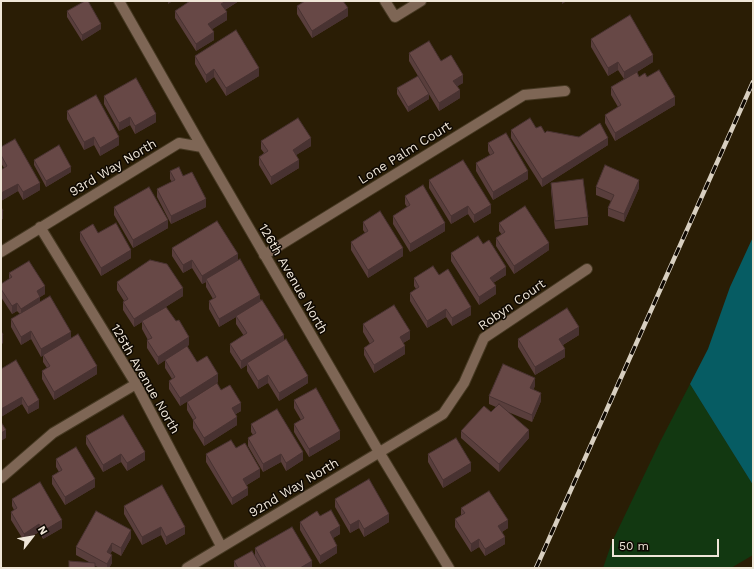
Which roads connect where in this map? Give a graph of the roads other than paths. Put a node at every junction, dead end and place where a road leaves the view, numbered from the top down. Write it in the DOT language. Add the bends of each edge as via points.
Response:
graph roads {
  1 [pos="120,1"];
  2 [pos="385,1"];
  3 [pos="420,1"];
  4 [pos="565,91"];
  5 [pos="202,147"];
  6 [pos="40,227"];
  7 [pos="1,252"];
  8 [pos="264,255"];
  9 [pos="587,269"];
  10 [pos="136,384"];
  11 [pos="379,452"];
  12 [pos="1,478"];
  13 [pos="221,546"];
  14 [pos="186,568"];
  15 [pos="449,568"];
  1 -- 5 [label="street, 126th Avenue North"];
  2 -- 3 [label="street" via="395,16"];
  4 -- 8 [label="street, Lone Palm Court" via="524,95"];
  5 -- 6 [label="street, 93rd Way North" via="179,143"];
  5 -- 8 [label="street, 126th Avenue North"];
  6 -- 7 [label="street, 93rd Way North"];
  6 -- 10 [label="street, 125th Avenue North"];
  8 -- 11 [label="street, 126th Avenue North"];
  9 -- 11 [label="street, Robyn Court" via="484,338 464,383 443,414"];
  10 -- 12 [label="street" via="53,433"];
  10 -- 13 [label="street, 125th Avenue North"];
  11 -- 13 [label="street, 92nd Way North"];
  11 -- 15 [label="street, 126th Avenue North"];
  13 -- 14 [label="street, 92nd Way North"];
}
